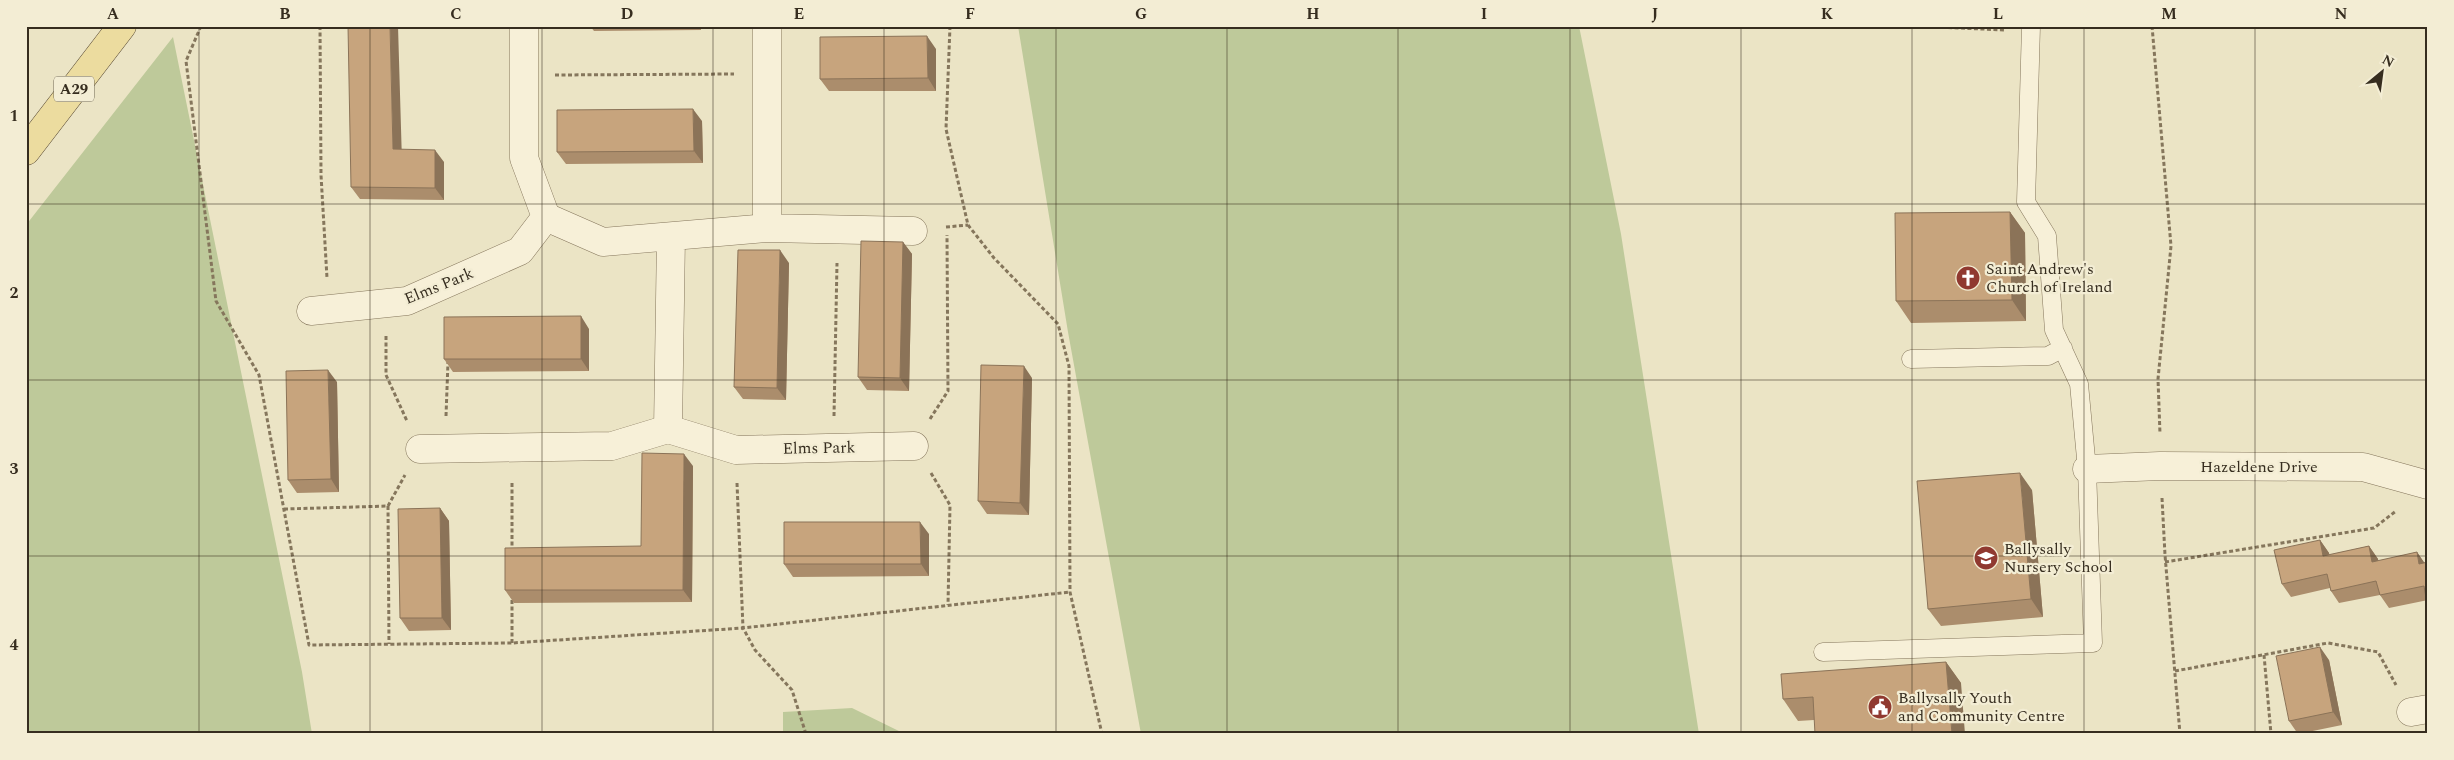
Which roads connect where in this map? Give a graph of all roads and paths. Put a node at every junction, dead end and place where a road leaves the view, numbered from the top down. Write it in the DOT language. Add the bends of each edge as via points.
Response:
graph roads {
  1 [pos="122,26"];
  2 [pos="201,26"];
  3 [pos="320,26"];
  4 [pos="524,26"];
  5 [pos="767,26"];
  6 [pos="950,26"];
  7 [pos="1870,26"];
  8 [pos="2152,26"];
  9 [pos="1935,27"];
  10 [pos="2031,28"];
  11 [pos="767,74"];
  12 [pos="524,75"];
  13 [pos="26,151"];
  14 [pos="546,217"];
  15 [pos="947,227"];
  16 [pos="767,228"];
  17 [pos="838,230"];
  18 [pos="913,231"];
  19 [pos="671,237"];
  20 [pos="386,304"];
  21 [pos="320,311"];
  22 [pos="2062,348"];
  23 [pos="1911,359"];
  24 [pos="448,360"];
  25 [pos="668,429"];
  26 [pos="914,446"];
  27 [pos="512,447"];
  28 [pos="834,447"];
  29 [pos="432,448"];
  30 [pos="736,450"];
  31 [pos="2160,466"];
  32 [pos="2087,469"];
  33 [pos="2428,485"];
  34 [pos="388,506"];
  35 [pos="284,509"];
  36 [pos="512,555"];
  37 [pos="2165,562"];
  38 [pos="1070,592"];
  39 [pos="512,594"];
  40 [pos="948,606"];
  41 [pos="743,628"];
  42 [pos="512,643"];
  43 [pos="389,644"];
  44 [pos="1823,652"];
  45 [pos="2264,655"];
  46 [pos="2175,671"];
  47 [pos="2419,711"];
  48 [pos="806,734"];
  49 [pos="1102,734"];
  50 [pos="2180,734"];
  51 [pos="2271,734"];
  1 -- 13 [label="main road, A29"];
  2 -- 35 [label="path" via="186,61 216,301 259,375"];
  3 -- 21 [label="path"];
  4 -- 12 [label="street"];
  5 -- 11 [label="street"];
  6 -- 38 [label="path" via="946,129 968,224 994,258 1058,324 1068,366"];
  7 -- 9 [label="path"];
  8 -- 31 [label="path" via="2171,246 2158,379"];
  9 -- 10 [label="path"];
  10 -- 22 [label="lane" via="2026,202 2047,236 2054,330"];
  11 -- 12 [label="path"];
  11 -- 16 [label="street"];
  12 -- 14 [label="street" via="524,158"];
  14 -- 19 [label="street" via="603,242"];
  14 -- 20 [label="street, Elms Park" via="520,251 407,301"];
  15 -- 26 [label="path" via="948,391"];
  16 -- 17 [label="street"];
  16 -- 19 [label="street"];
  17 -- 18 [label="street"];
  17 -- 28 [label="path"];
  19 -- 25 [label="street"];
  20 -- 21 [label="street, Elms Park"];
  20 -- 29 [label="path" via="386,375"];
  22 -- 23 [label="lane" via="2048,356"];
  22 -- 32 [label="lane" via="2079,384"];
  24 -- 29 [label="path"];
  25 -- 27 [label="street" via="612,446"];
  25 -- 30 [label="street, Elms Park"];
  26 -- 28 [label="street, Elms Park"];
  26 -- 40 [label="path" via="950,505"];
  27 -- 29 [label="street"];
  27 -- 36 [label="path"];
  28 -- 30 [label="street, Elms Park"];
  29 -- 34 [label="path"];
  30 -- 41 [label="path"];
  31 -- 32 [label="street, Hazeldene Drive"];
  31 -- 33 [label="street, Hazeldene Drive" via="2362,467"];
  31 -- 37 [label="path"];
  32 -- 44 [label="lane" via="2093,643"];
  33 -- 37 [label="path" via="2374,528"];
  34 -- 35 [label="path"];
  34 -- 43 [label="path"];
  35 -- 43 [label="path" via="309,645"];
  37 -- 46 [label="path"];
  38 -- 40 [label="path"];
  38 -- 49 [label="path"];
  39 -- 42 [label="path"];
  40 -- 41 [label="path"];
  41 -- 42 [label="path"];
  41 -- 48 [label="path" via="755,650 792,690"];
  42 -- 43 [label="path"];
  45 -- 46 [label="path"];
  45 -- 47 [label="path" via="2328,643 2378,652"];
  45 -- 51 [label="path"];
  46 -- 50 [label="path"];
}
